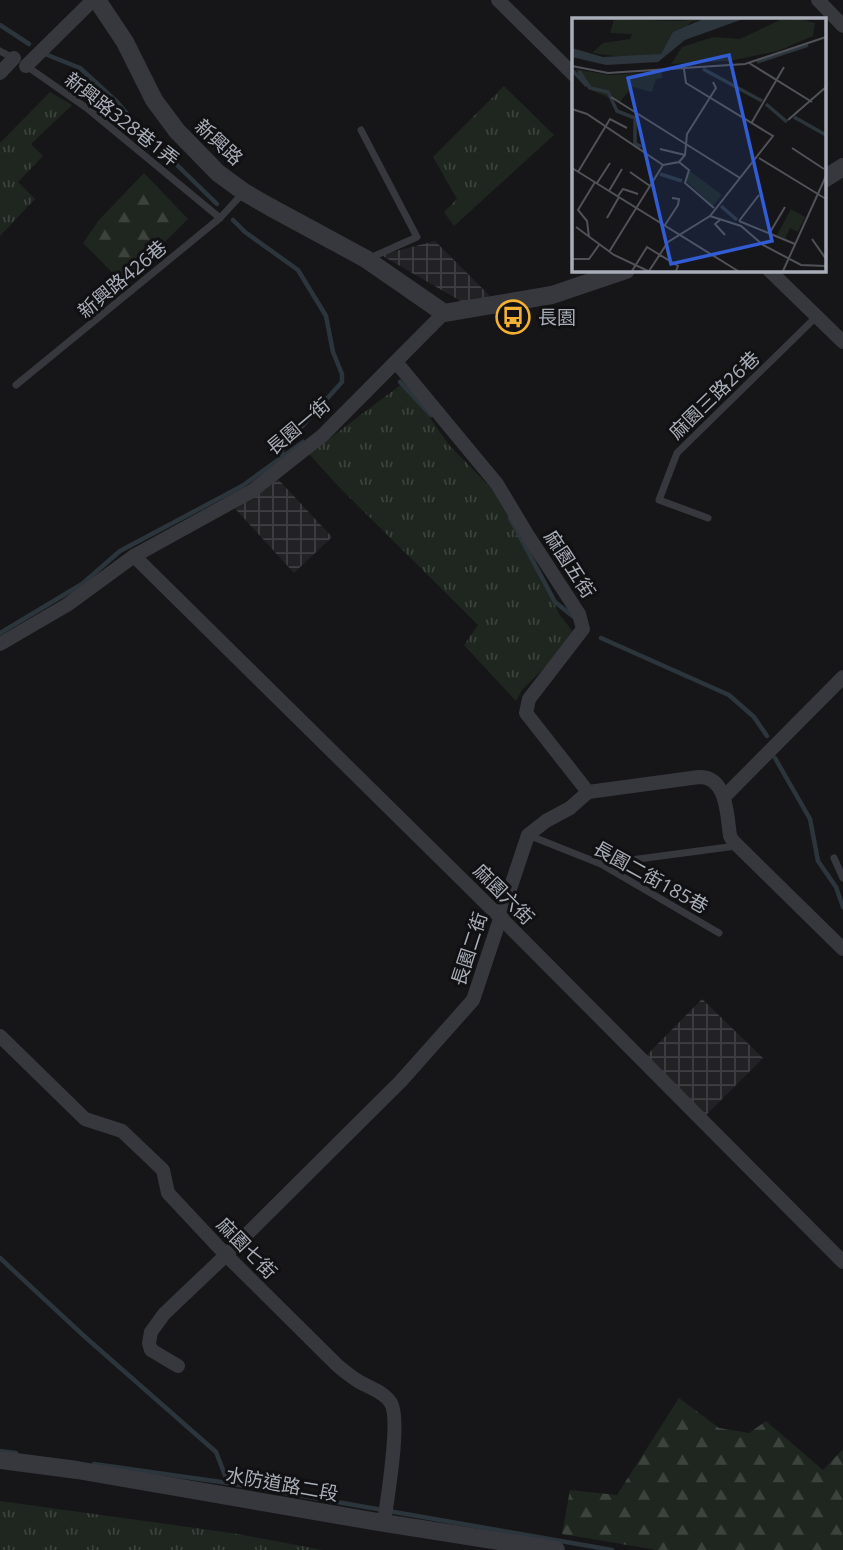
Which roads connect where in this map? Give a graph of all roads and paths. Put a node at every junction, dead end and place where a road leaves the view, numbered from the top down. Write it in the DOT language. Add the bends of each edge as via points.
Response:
graph roads {
  1 [pos="95,0"];
  2 [pos="498,0"];
  3 [pos="818,0"];
  4 [pos="843,26"];
  5 [pos="0,51"];
  6 [pos="20,62"];
  7 [pos="0,73"];
  8 [pos="572,74"];
  9 [pos="361,130"];
  10 [pos="843,167"];
  11 [pos="826,177"];
  12 [pos="244,192"];
  13 [pos="220,218"];
  14 [pos="366,260"];
  15 [pos="623,271"];
  16 [pos="770,271"];
  17 [pos="444,313"];
  18 [pos="817,317"];
  19 [pos="843,342"];
  20 [pos="396,362"];
  21 [pos="16,385"];
  22 [pos="708,518"];
  23 [pos="134,556"];
  24 [pos="0,644"];
  25 [pos="843,677"];
  26 [pos="588,792"];
  27 [pos="724,797"];
  28 [pos="528,835"];
  29 [pos="737,846"];
  30 [pos="834,858"];
  31 [pos="600,864"];
  32 [pos="843,878"];
  33 [pos="500,917"];
  34 [pos="719,933"];
  35 [pos="843,949"];
  36 [pos="0,1036"];
  37 [pos="226,1255"];
  38 [pos="843,1262"];
  39 [pos="178,1366"];
  40 [pos="0,1460"];
  41 [pos="385,1514"];
  42 [pos="556,1550"];
  1 -- 6 [label="street"];
  1 -- 12 [label="street, 新興路" via="177,131"];
  2 -- 8 [label="street"];
  3 -- 4 [label="street"];
  5 -- 6 [label="lane, 新興路328巷1弄"];
  6 -- 7 [label="street"];
  6 -- 13 [label="lane, 新興路328巷1弄" via="88,108"];
  9 -- 14 [label="lane" via="417,237"];
  10 -- 11 [label="street"];
  12 -- 13 [label="lane, 新興路426巷"];
  12 -- 14 [label="street, 新興路"];
  13 -- 21 [label="lane, 新興路426巷"];
  14 -- 17 [label="street, 新興路"];
  15 -- 17 [label="street" via="552,295"];
  16 -- 18 [label="street"];
  17 -- 20 [label="street, 長園一街"];
  18 -- 19 [label="street"];
  18 -- 22 [label="lane, 麻園三路26巷" via="677,453 659,500"];
  20 -- 23 [label="street, 長園一街" via="323,435 252,491"];
  20 -- 26 [label="street, 麻園五街" via="497,484 579,614 583,629 529,699 526,713"];
  23 -- 24 [label="street, 長園一街" via="67,605"];
  23 -- 33 [label="street, 麻園六街"];
  25 -- 27 [label="street"];
  26 -- 27 [label="street" via="707,777"];
  26 -- 28 [label="street"];
  27 -- 29 [label="street" via="730,836"];
  28 -- 31 [label="lane, 長園二街185巷"];
  28 -- 33 [label="street, 長園二街"];
  29 -- 31 [label="lane"];
  29 -- 35 [label="street"];
  30 -- 32 [label="lane"];
  31 -- 34 [label="lane, 長園二街185巷"];
  33 -- 37 [label="street, 長園二街" via="473,1000 401,1081"];
  33 -- 38 [label="street, 麻園六街"];
  36 -- 37 [label="street, 麻園七街" via="85,1119 122,1131 163,1170 168,1193"];
  37 -- 39 [label="street, 長園二街" via="151,1332 151,1350"];
  37 -- 41 [label="street, 麻園七街" via="338,1366 392,1404 394,1442"];
  40 -- 41 [label="street, 水防道路二段"];
  41 -- 42 [label="street, 水防道路二段"];
}
